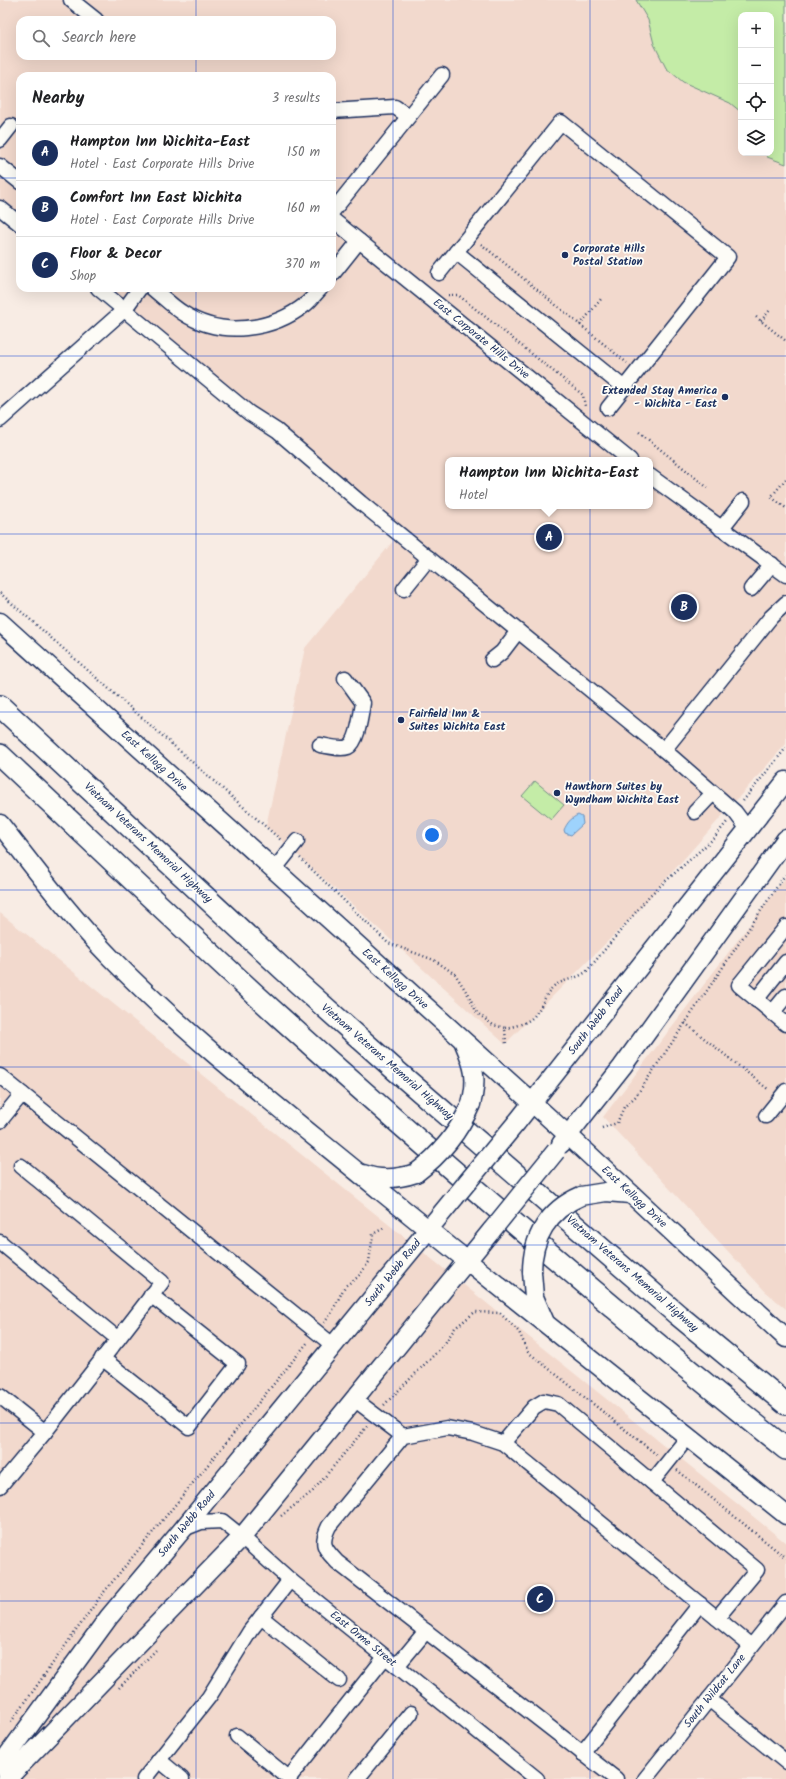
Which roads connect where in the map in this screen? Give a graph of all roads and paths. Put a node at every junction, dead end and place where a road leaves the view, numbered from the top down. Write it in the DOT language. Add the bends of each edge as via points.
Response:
graph roads {
  1 [pos="71,0"];
  2 [pos="91,16"];
  3 [pos="442,75"];
  4 [pos="336,111"];
  5 [pos="408,116"];
  6 [pos="12,126"];
  7 [pos="0,140"];
  8 [pos="0,166"];
  9 [pos="16,179"];
  10 [pos="336,207"];
  11 [pos="0,208"];
  12 [pos="16,221"];
  13 [pos="336,222"];
  14 [pos="469,234"];
  15 [pos="359,241"];
  16 [pos="456,252"];
  17 [pos="336,270"];
  18 [pos="440,273"];
  19 [pos="103,292"];
  20 [pos="137,292"];
  21 [pos="157,292"];
  22 [pos="317,292"];
  23 [pos="445,292"];
  24 [pos="601,299"];
  25 [pos="124,310"];
  26 [pos="770,310"];
  27 [pos="756,317"];
  28 [pos="761,321"];
  29 [pos="580,325"];
  30 [pos="786,341"];
  31 [pos="637,370"];
  32 [pos="624,387"];
  33 [pos="608,408"];
  34 [pos="589,409"];
  35 [pos="0,420"];
  36 [pos="639,432"];
  37 [pos="626,457"];
  38 [pos="653,479"];
  39 [pos="786,479"];
  40 [pos="708,488"];
  41 [pos="744,501"];
  42 [pos="786,508"];
  43 [pos="721,529"];
  44 [pos="429,558"];
  45 [pos="772,564"];
  46 [pos="786,575"];
  47 [pos="404,589"];
  48 [pos="751,589"];
  49 [pos="0,593"];
  50 [pos="786,603"];
  51 [pos="0,622"];
  52 [pos="518,631"];
  53 [pos="492,660"];
  54 [pos="345,678"];
  55 [pos="0,706"];
  56 [pos="320,745"];
  57 [pos="786,748"];
  58 [pos="664,750"];
  59 [pos="0,755"];
  60 [pos="786,781"];
  61 [pos="714,793"];
  62 [pos="743,801"];
  63 [pos="695,812"];
  64 [pos="727,821"];
  65 [pos="0,824"];
  66 [pos="747,828"];
  67 [pos="786,839"];
  68 [pos="294,845"];
  69 [pos="778,859"];
  70 [pos="274,870"];
  71 [pos="785,875"];
  72 [pos="786,927"];
  73 [pos="786,962"];
  74 [pos="786,996"];
  75 [pos="756,1000"];
  76 [pos="772,1013"];
  77 [pos="685,1023"];
  78 [pos="786,1024"];
  79 [pos="505,1028"];
  80 [pos="462,1040"];
  81 [pos="506,1045"];
  82 [pos="0,1076"];
  83 [pos="22,1094"];
  84 [pos="783,1095"];
  85 [pos="532,1103"];
  86 [pos="766,1116"];
  87 [pos="0,1121"];
  88 [pos="602,1128"];
  89 [pos="568,1135"];
  90 [pos="21,1166"];
  91 [pos="357,1171"];
  92 [pos="630,1194"];
  93 [pos="384,1228"];
  94 [pos="429,1229"];
  95 [pos="0,1242"];
  96 [pos="468,1260"];
  97 [pos="151,1296"];
  98 [pos="545,1322"];
  99 [pos="316,1332"];
  100 [pos="786,1338"];
  101 [pos="118,1339"];
  102 [pos="334,1346"];
  103 [pos="102,1358"];
  104 [pos="0,1396"];
  105 [pos="354,1399"];
  106 [pos="786,1404"];
  107 [pos="45,1432"];
  108 [pos="403,1436"];
  109 [pos="688,1437"];
  110 [pos="503,1443"];
  111 [pos="786,1449"];
  112 [pos="690,1481"];
  113 [pos="652,1482"];
  114 [pos="0,1486"];
  115 [pos="786,1515"];
  116 [pos="183,1529"];
  117 [pos="242,1537"];
  118 [pos="786,1558"];
  119 [pos="290,1580"];
  120 [pos="786,1602"];
  121 [pos="700,1604"];
  122 [pos="261,1618"];
  123 [pos="717,1618"];
  124 [pos="426,1631"];
  125 [pos="751,1646"];
  126 [pos="385,1657"];
  127 [pos="397,1666"];
  128 [pos="339,1680"];
  129 [pos="709,1699"];
  130 [pos="411,1712"];
  131 [pos="10,1724"];
  132 [pos="237,1736"];
  133 [pos="582,1753"];
  134 [pos="159,1760"];
  135 [pos="786,1762"];
  136 [pos="0,1766"];
  137 [pos="7,1779"];
  138 [pos="144,1779"];
  139 [pos="182,1779"];
  140 [pos="290,1779"];
  141 [pos="357,1779"];
  142 [pos="537,1779"];
  143 [pos="616,1779"];
  144 [pos="645,1779"];
  1 -- 2 [label="street"];
  3 -- 5 [label="street"];
  4 -- 5 [label="street" via="395,107"];
  5 -- 10 [label="street"];
  6 -- 7 [label="street"];
  8 -- 9 [label="street"];
  11 -- 12 [label="street"];
  13 -- 15 [label="street, East Corporate Hills Drive"];
  14 -- 16 [label="street"];
  14 -- 29 [label="path"];
  14 -- 31 [label="street" via="561,122 728,256"];
  15 -- 17 [label="street"];
  15 -- 37 [label="street, East Corporate Hills Drive"];
  16 -- 18 [label="street"];
  16 -- 32 [label="street"];
  19 -- 25 [label="street"];
  20 -- 25 [label="street"];
  21 -- 22 [label="street" via="184,313 210,325 236,329 264,326 288,316"];
  23 -- 34 [label="path" via="448,295 458,295 583,395 585,406"];
  24 -- 29 [label="path"];
  25 -- 35 [label="street"];
  25 -- 44 [label="street" via="249,413 277,431"];
  26 -- 28 [label="path"];
  27 -- 28 [label="path"];
  28 -- 30 [label="path"];
  29 -- 31 [label="path"];
  31 -- 32 [label="street"];
  32 -- 33 [label="street"];
  36 -- 40 [label="path"];
  38 -- 43 [label="street"];
  39 -- 42 [label="path" via="771,496"];
  41 -- 43 [label="street"];
  43 -- 45 [label="street"];
  44 -- 47 [label="street"];
  44 -- 52 [label="street"];
  45 -- 46 [label="street"];
  45 -- 48 [label="street"];
  49 -- 68 [label="path"];
  50 -- 58 [label="street"];
  51 -- 70 [label="main road, East Kellogg Drive"];
  52 -- 53 [label="street" via="502,652"];
  52 -- 58 [label="street"];
  54 -- 56 [label="street" via="363,703 355,740 348,747"];
  55 -- 106 [label="highway, Vietnam Veterans Memorial Highway" via="393,1068 678,1315"];
  57 -- 62 [label="path"];
  58 -- 61 [label="street"];
  59 -- 111 [label="highway" via="279,1016 370,1097 638,1329"];
  60 -- 66 [label="main road, South Webb Road"];
  61 -- 63 [label="street"];
  61 -- 66 [label="street" via="735,812"];
  64 -- 79 [label="path" via="712,840 650,895 582,976 555,985 546,994 537,1014 526,1022"];
  65 -- 91 [label="main road" via="76,920 138,984 194,1037"];
  66 -- 85 [label="main road, South Webb Road"];
  67 -- 69 [label="main road"];
  68 -- 70 [label="street"];
  68 -- 79 [label="path" via="388,943 434,960 455,974 477,1013 493,1025"];
  69 -- 89 [label="main road"];
  70 -- 80 [label="main road, East Kellogg Drive"];
  71 -- 77 [label="path"];
  72 -- 75 [label="street" via="739,986"];
  73 -- 75 [label="street"];
  74 -- 76 [label="street"];
  75 -- 76 [label="street"];
  76 -- 78 [label="street"];
  77 -- 84 [label="path"];
  77 -- 88 [label="path" via="636,1096 624,1107 617,1123"];
  79 -- 81 [label="path"];
  80 -- 85 [label="main road, East Kellogg Drive"];
  80 -- 91 [label="main road, bridge" via="470,1056 476,1088 472,1104 447,1144 416,1173 390,1179"];
  82 -- 83 [label="street"];
  83 -- 87 [label="street"];
  83 -- 99 [label="street"];
  84 -- 86 [label="street"];
  85 -- 89 [label="main road, East Kellogg Drive"];
  85 -- 94 [label="main road, South Webb Road, bridge"];
  89 -- 92 [label="main road, East Kellogg Drive"];
  89 -- 96 [label="main road, bridge"];
  90 -- 97 [label="street" via="162,1282"];
  91 -- 94 [label="main road"];
  92 -- 98 [label="main road, bridge" via="606,1192 581,1196 567,1202 556,1212 539,1236 534,1248 532,1272 534,1297"];
  92 -- 100 [label="main road, East Kellogg Drive"];
  93 -- 99 [label="path" via="373,1234 369,1262 358,1278 345,1286 331,1314"];
  94 -- 96 [label="main road"];
  94 -- 102 [label="main road, South Webb Road"];
  95 -- 101 [label="street"];
  96 -- 98 [label="main road"];
  96 -- 105 [label="main road"];
  97 -- 101 [label="street"];
  97 -- 103 [label="street" via="238,1364 189,1427"];
  98 -- 109 [label="main road"];
  99 -- 102 [label="street"];
  99 -- 131 [label="path" via="100,1597"];
  101 -- 103 [label="street"];
  102 -- 116 [label="main road, South Webb Road"];
  103 -- 107 [label="street"];
  104 -- 107 [label="street"];
  105 -- 108 [label="street"];
  105 -- 117 [label="main road"];
  107 -- 114 [label="street"];
  108 -- 110 [label="street" via="447,1428"];
  108 -- 124 [label="street" via="329,1526 324,1537 325,1549 337,1562"];
  109 -- 113 [label="street"];
  109 -- 115 [label="main road"];
  110 -- 113 [label="street" via="534,1407 544,1401 558,1404"];
  110 -- 121 [label="street"];
  112 -- 118 [label="path"];
  113 -- 123 [label="street" via="757,1570"];
  116 -- 117 [label="street, East Orme Street" via="201,1522 222,1521"];
  116 -- 136 [label="main road, South Webb Road" via="109,1617"];
  117 -- 119 [label="street, East Orme Street"];
  117 -- 137 [label="main road"];
  119 -- 122 [label="street"];
  119 -- 126 [label="street, East Orme Street"];
  120 -- 125 [label="street, South Wildcat Lane"];
  121 -- 123 [label="street"];
  121 -- 133 [label="street"];
  122 -- 128 [label="street"];
  122 -- 134 [label="street" via="250,1631 209,1697"];
  123 -- 125 [label="street"];
  124 -- 127 [label="street"];
  124 -- 133 [label="street"];
  125 -- 129 [label="street, South Wildcat Lane"];
  126 -- 127 [label="street, East Orme Street"];
  126 -- 140 [label="street"];
  127 -- 142 [label="street, East Orme Street"];
  129 -- 135 [label="street"];
  129 -- 144 [label="street, South Wildcat Lane"];
  130 -- 141 [label="street"];
  132 -- 140 [label="street"];
  133 -- 143 [label="street"];
  134 -- 138 [label="street"];
  134 -- 139 [label="street"];
}
